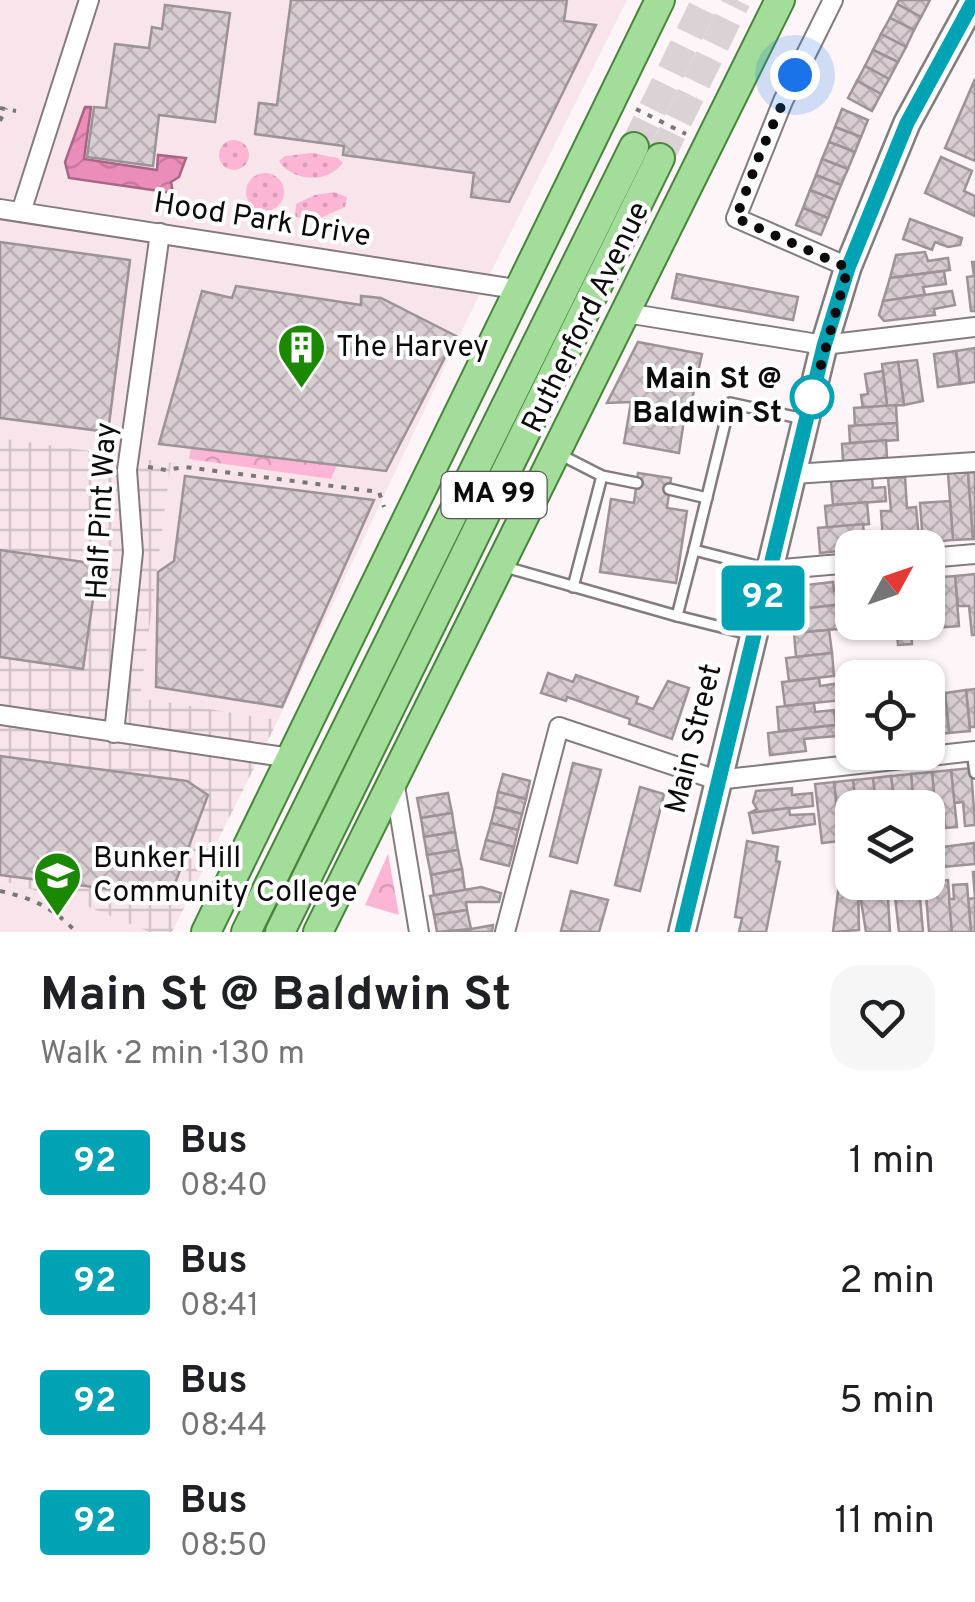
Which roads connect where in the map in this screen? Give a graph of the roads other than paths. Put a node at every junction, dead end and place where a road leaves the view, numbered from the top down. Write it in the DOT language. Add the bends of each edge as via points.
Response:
graph roads {
  1 [pos="89,0"];
  2 [pos="660,0"];
  3 [pos="780,0"];
  4 [pos="833,0"];
  5 [pos="974,0"];
  6 [pos="0,209"];
  7 [pos="21,212"];
  8 [pos="160,234"];
  9 [pos="848,268"];
  10 [pos="516,289"];
  11 [pos="626,313"];
  12 [pos="975,327"];
  13 [pos="824,346"];
  14 [pos="807,420"];
  15 [pos="556,453"];
  16 [pos="975,462"];
  17 [pos="794,474"];
  18 [pos="602,476"];
  19 [pos="637,483"];
  20 [pos="670,489"];
  21 [pos="707,498"];
  22 [pos="694,550"];
  23 [pos="975,554"];
  24 [pos="945,557"];
  25 [pos="835,564"];
  26 [pos="500,566"];
  27 [pos="770,570"];
  28 [pos="573,587"];
  29 [pos="677,616"];
  30 [pos="754,636"];
  31 [pos="0,715"];
  32 [pos="114,733"];
  33 [pos="974,751"];
  34 [pos="291,758"];
  35 [pos="975,773"];
  36 [pos="394,780"];
  37 [pos="717,780"];
  38 [pos="206,932"];
  39 [pos="246,932"];
  40 [pos="280,932"];
  41 [pos="318,932"];
  42 [pos="419,932"];
  43 [pos="504,932"];
  44 [pos="682,932"];
  1 -- 7 [label="street"];
  2 -- 10 [label="main road"];
  3 -- 11 [label="main road, Rutherford Avenue"];
  4 -- 9 [label="street" via="783,100 736,218"];
  5 -- 9 [label="main road, Main Street" via="907,123"];
  6 -- 7 [label="street, Hood Park Drive"];
  7 -- 8 [label="street, Hood Park Drive"];
  8 -- 10 [label="street, Hood Park Drive"];
  8 -- 32 [label="street, Half Pint Way" via="128,470 133,552"];
  9 -- 13 [label="main road, Main Street"];
  10 -- 34 [label="main road"];
  11 -- 13 [label="street"];
  11 -- 15 [label="main road, Rutherford Avenue"];
  12 -- 13 [label="street"];
  13 -- 14 [label="main road, Main Street"];
  14 -- 17 [label="main road, Main Street"];
  14 -- 21 [label="lane" via="730,403"];
  15 -- 18 [label="lane"];
  15 -- 26 [label="main road, Rutherford Avenue"];
  16 -- 17 [label="street"];
  17 -- 27 [label="main road, Main Street"];
  18 -- 19 [label="lane"];
  18 -- 28 [label="lane"];
  20 -- 21 [label="lane"];
  21 -- 22 [label="lane"];
  22 -- 27 [label="lane"];
  22 -- 29 [label="lane"];
  23 -- 24 [label="street"];
  25 -- 27 [label="street"];
  26 -- 28 [label="lane"];
  26 -- 36 [label="main road, Rutherford Avenue"];
  27 -- 30 [label="main road, Main Street"];
  28 -- 29 [label="lane"];
  29 -- 30 [label="lane"];
  30 -- 37 [label="main road, Main Street"];
  31 -- 32 [label="street"];
  32 -- 34 [label="street"];
  33 -- 35 [label="lane"];
  33 -- 37 [label="street"];
  34 -- 38 [label="main road"];
  36 -- 41 [label="main road, Rutherford Avenue"];
  36 -- 42 [label="street"];
  37 -- 43 [label="street" via="558,727"];
  37 -- 44 [label="main road, Main Street"];
  39 -- 40 [label="main road, MA 99" via="647,152"];
}
